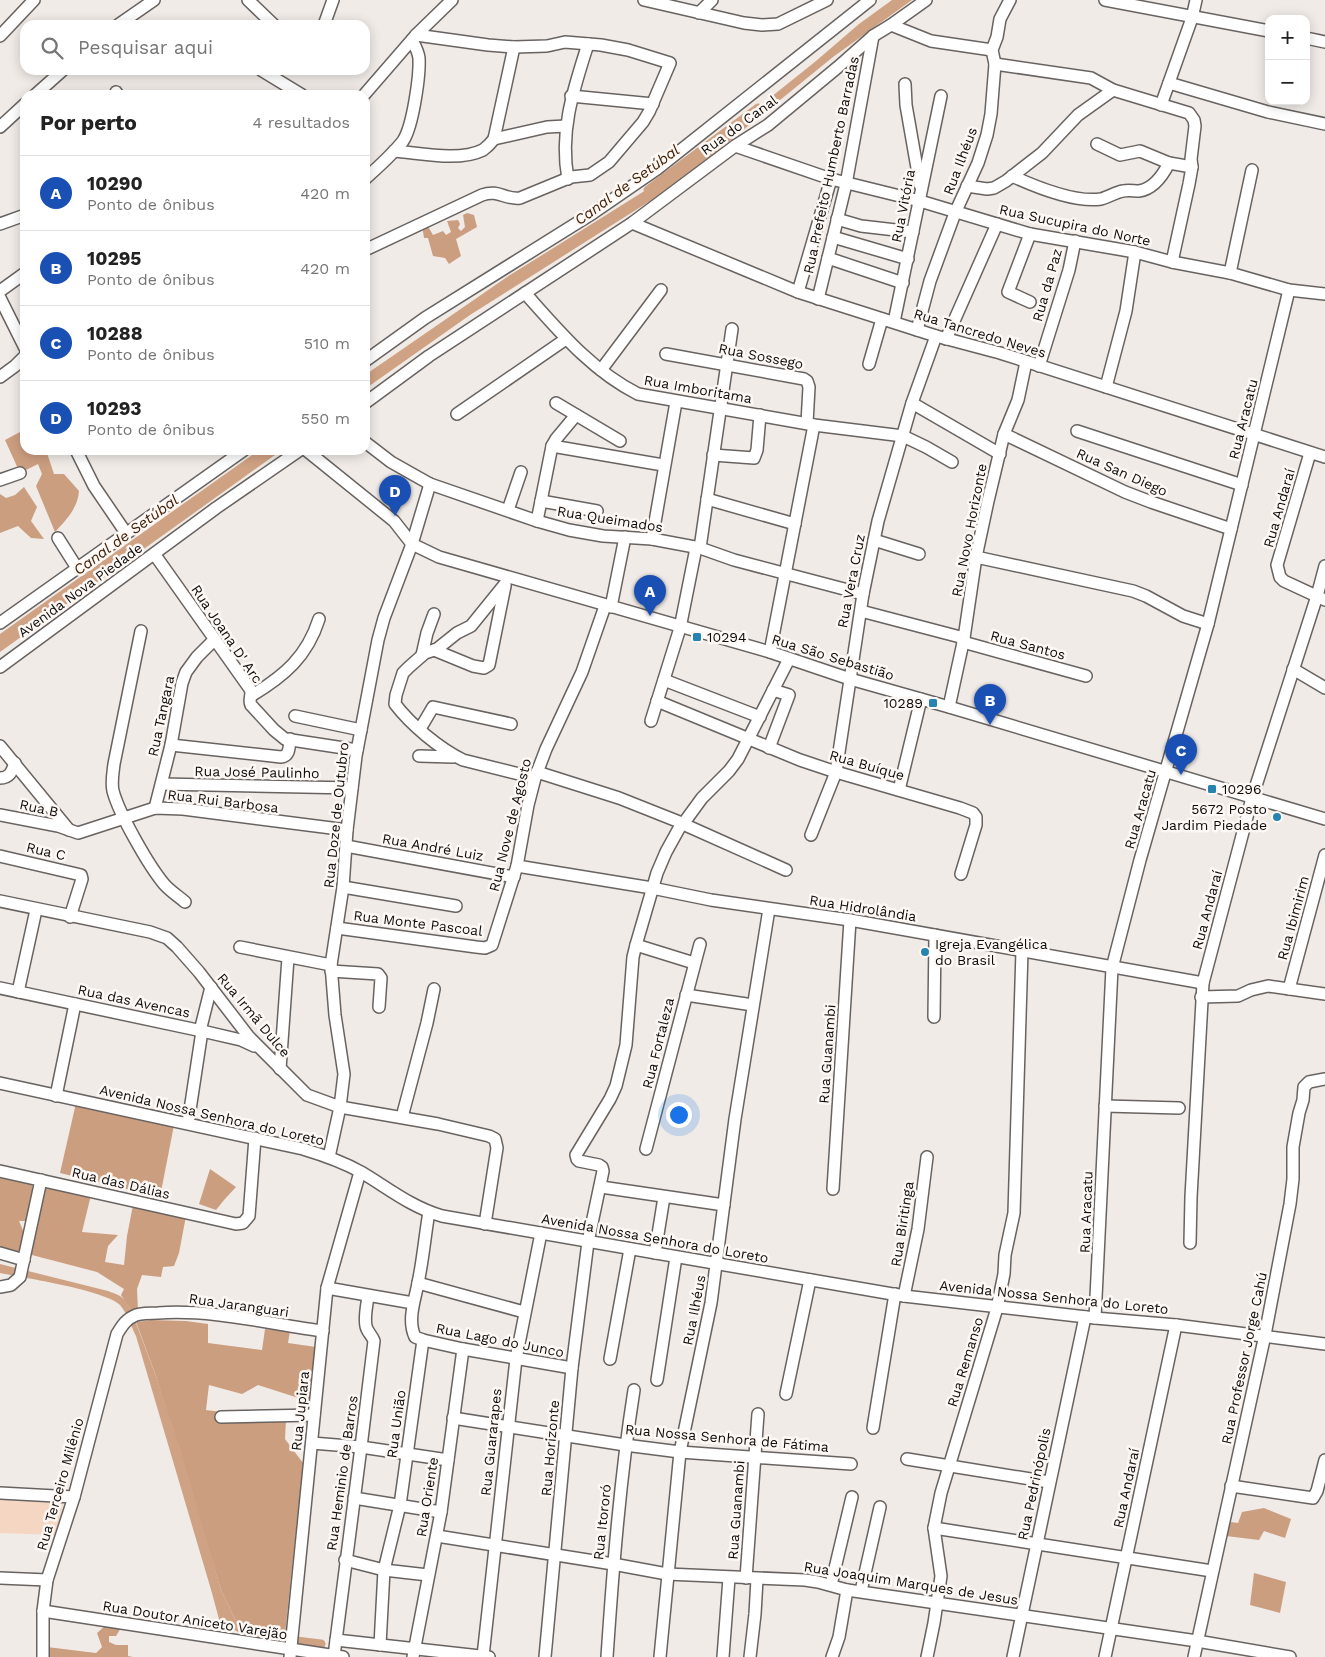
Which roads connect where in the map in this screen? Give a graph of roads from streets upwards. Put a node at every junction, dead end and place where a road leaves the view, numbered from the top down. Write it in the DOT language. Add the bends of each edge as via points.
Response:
graph roads {
  1 [pos="34,0"];
  2 [pos="154,0"];
  3 [pos="248,0"];
  4 [pos="333,0"];
  5 [pos="452,0"];
  6 [pos="644,0"];
  7 [pos="712,0"];
  8 [pos="827,0"];
  9 [pos="870,0"];
  10 [pos="926,0"];
  11 [pos="1010,0"];
  12 [pos="1105,0"];
  13 [pos="1196,0"];
  14 [pos="699,13"];
  15 [pos="1192,18"];
  16 [pos="125,20"];
  17 [pos="269,20"];
  18 [pos="326,20"];
  19 [pos="891,25"];
  20 [pos="1265,30"];
  21 [pos="0,36"];
  22 [pos="873,36"];
  23 [pos="414,37"];
  24 [pos="1310,39"];
  25 [pos="1325,42"];
  26 [pos="588,44"];
  27 [pos="514,47"];
  28 [pos="992,50"];
  29 [pos="995,64"];
  30 [pos="57,75"];
  31 [pos="269,75"];
  32 [pos="1169,83"];
  33 [pos="905,84"];
  34 [pos="41,90"];
  35 [pos="294,90"];
  36 [pos="368,90"];
  37 [pos="1114,90"];
  38 [pos="572,96"];
  39 [pos="941,96"];
  40 [pos="653,104"];
  41 [pos="1161,105"];
  42 [pos="20,109"];
  43 [pos="1325,124"];
  44 [pos="566,126"];
  45 [pos="0,127"];
  46 [pos="494,139"];
  47 [pos="1098,144"];
  48 [pos="735,146"];
  49 [pos="394,151"];
  50 [pos="1169,163"];
  51 [pos="1192,168"];
  52 [pos="1252,170"];
  53 [pos="370,174"];
  54 [pos="1012,176"];
  55 [pos="568,179"];
  56 [pos="831,179"];
  57 [pos="846,184"];
  58 [pos="967,186"];
  59 [pos="920,197"];
  60 [pos="955,213"];
  61 [pos="20,217"];
  62 [pos="837,219"];
  63 [pos="632,223"];
  64 [pos="0,224"];
  65 [pos="997,224"];
  66 [pos="913,232"];
  67 [pos="1030,234"];
  68 [pos="833,237"];
  69 [pos="1075,241"];
  70 [pos="370,248"];
  71 [pos="1135,252"];
  72 [pos="828,258"];
  73 [pos="908,260"];
  74 [pos="1172,262"];
  75 [pos="1230,273"];
  76 [pos="20,277"];
  77 [pos="903,283"];
  78 [pos="661,290"];
  79 [pos="1289,290"];
  80 [pos="0,291"];
  81 [pos="798,292"];
  82 [pos="525,293"];
  83 [pos="1325,294"];
  84 [pos="0,298"];
  85 [pos="818,299"];
  86 [pos="1030,302"];
  87 [pos="882,319"];
  88 [pos="894,322"];
  89 [pos="732,329"];
  90 [pos="917,330"];
  91 [pos="941,337"];
  92 [pos="20,338"];
  93 [pos="566,339"];
  94 [pos="666,354"];
  95 [pos="370,357"];
  96 [pos="20,360"];
  97 [pos="1026,362"];
  98 [pos="727,364"];
  99 [pos="869,364"];
  100 [pos="1039,366"];
  101 [pos="601,370"];
  102 [pos="0,377"];
  103 [pos="1106,386"];
  104 [pos="370,399"];
  105 [pos="676,402"];
  106 [pos="912,402"];
  107 [pos="556,403"];
  108 [pos="719,408"];
  109 [pos="457,414"];
  110 [pos="576,415"];
  111 [pos="760,415"];
  112 [pos="810,424"];
  113 [pos="1077,431"];
  114 [pos="1004,434"];
  115 [pos="1255,434"];
  116 [pos="903,436"];
  117 [pos="620,441"];
  118 [pos="370,446"];
  119 [pos="552,446"];
  120 [pos="1310,453"];
  121 [pos="713,454"];
  122 [pos="1000,454"];
  123 [pos="78,455"];
  124 [pos="237,455"];
  125 [pos="293,455"];
  126 [pos="312,455"];
  127 [pos="1325,457"];
  128 [pos="952,462"];
  129 [pos="663,466"];
  130 [pos="521,472"];
  131 [pos="20,473"];
  132 [pos="0,480"];
  133 [pos="430,484"];
  134 [pos="1242,485"];
  135 [pos="707,499"];
  136 [pos="541,501"];
  137 [pos="508,510"];
  138 [pos="597,511"];
  139 [pos="537,521"];
  140 [pos="795,524"];
  141 [pos="1231,529"];
  142 [pos="126,533"];
  143 [pos="625,537"];
  144 [pos="58,538"];
  145 [pos="652,540"];
  146 [pos="874,540"];
  147 [pos="412,544"];
  148 [pos="698,548"];
  149 [pos="919,554"];
  150 [pos="154,555"];
  151 [pos="976,557"];
  152 [pos="1325,566"];
  153 [pos="77,568"];
  154 [pos="785,572"];
  155 [pos="506,581"];
  156 [pos="863,594"];
  157 [pos="1321,598"];
  158 [pos="608,607"];
  159 [pos="861,611"];
  160 [pos="434,614"];
  161 [pos="319,619"];
  162 [pos="0,622"];
  163 [pos="1208,624"];
  164 [pos="680,628"];
  165 [pos="141,631"];
  166 [pos="214,640"];
  167 [pos="963,640"];
  168 [pos="434,650"];
  169 [pos="770,652"];
  170 [pos="422,655"];
  171 [pos="790,659"];
  172 [pos="0,667"];
  173 [pos="1293,669"];
  174 [pos="1086,676"];
  175 [pos="850,679"];
  176 [pos="664,680"];
  177 [pos="1325,688"];
  178 [pos="773,690"];
  179 [pos="251,696"];
  180 [pos="921,699"];
  181 [pos="657,701"];
  182 [pos="949,707"];
  183 [pos="295,716"];
  184 [pos="760,717"];
  185 [pos="651,721"];
  186 [pos="511,724"];
  187 [pos="420,729"];
  188 [pos="361,730"];
  189 [pos="749,738"];
  190 [pos="290,739"];
  191 [pos="171,745"];
  192 [pos="0,746"];
  193 [pos="769,748"];
  194 [pos="357,750"];
  195 [pos="419,756"];
  196 [pos="457,757"];
  197 [pos="15,763"];
  198 [pos="836,772"];
  199 [pos="1166,772"];
  200 [pos="536,775"];
  201 [pos="0,778"];
  202 [pos="162,784"];
  203 [pos="352,788"];
  204 [pos="899,790"];
  205 [pos="1252,798"];
  206 [pos="155,808"];
  207 [pos="0,815"];
  208 [pos="125,819"];
  209 [pos="1325,819"];
  210 [pos="682,824"];
  211 [pos="347,830"];
  212 [pos="70,831"];
  213 [pos="811,835"];
  214 [pos="346,846"];
  215 [pos="1325,855"];
  216 [pos="0,856"];
  217 [pos="786,870"];
  218 [pos="516,871"];
  219 [pos="961,874"];
  220 [pos="343,887"];
  221 [pos="652,888"];
  222 [pos="0,902"];
  223 [pos="185,902"];
  224 [pos="456,906"];
  225 [pos="769,909"];
  226 [pos="36,910"];
  227 [pos="70,917"];
  228 [pos="850,920"];
  229 [pos="337,928"];
  230 [pos="935,935"];
  231 [pos="494,942"];
  232 [pos="700,944"];
  233 [pos="636,945"];
  234 [pos="240,947"];
  235 [pos="1022,951"];
  236 [pos="288,958"];
  237 [pos="694,963"];
  238 [pos="331,968"];
  239 [pos="1112,968"];
  240 [pos="1203,984"];
  241 [pos="210,987"];
  242 [pos="0,988"];
  243 [pos="434,989"];
  244 [pos="1289,989"];
  245 [pos="18,992"];
  246 [pos="1325,994"];
  247 [pos="686,995"];
  248 [pos="1201,997"];
  249 [pos="75,1004"];
  250 [pos="753,1006"];
  251 [pos="379,1007"];
  252 [pos="934,1018"];
  253 [pos="202,1031"];
  254 [pos="261,1048"];
  255 [pos="280,1069"];
  256 [pos="1325,1079"];
  257 [pos="0,1083"];
  258 [pos="56,1096"];
  259 [pos="1105,1106"];
  260 [pos="340,1107"];
  261 [pos="1179,1108"];
  262 [pos="402,1117"];
  263 [pos="188,1123"];
  264 [pos="255,1138"];
  265 [pos="646,1149"];
  266 [pos="329,1157"];
  267 [pos="927,1157"];
  268 [pos="0,1171"];
  269 [pos="360,1172"];
  270 [pos="41,1180"];
  271 [pos="600,1188"];
  272 [pos="833,1189"];
  273 [pos="664,1197"];
  274 [pos="724,1205"];
  275 [pos="429,1212"];
  276 [pos="485,1224"];
  277 [pos="541,1234"];
  278 [pos="588,1242"];
  279 [pos="1190,1243"];
  280 [pos="630,1249"];
  281 [pos="0,1254"];
  282 [pos="655,1254"];
  283 [pos="676,1257"];
  284 [pos="717,1264"];
  285 [pos="22,1268"];
  286 [pos="810,1280"];
  287 [pos="418,1283"];
  288 [pos="2,1287"];
  289 [pos="327,1288"];
  290 [pos="900,1295"];
  291 [pos="368,1296"];
  292 [pos="413,1303"];
  293 [pos="997,1308"];
  294 [pos="524,1312"];
  295 [pos="1090,1318"];
  296 [pos="126,1321"];
  297 [pos="1176,1325"];
  298 [pos="323,1331"];
  299 [pos="1265,1336"];
  300 [pos="423,1340"];
  301 [pos="1325,1344"];
  302 [pos="463,1349"];
  303 [pos="516,1359"];
  304 [pos="610,1359"];
  305 [pos="572,1368"];
  306 [pos="657,1380"];
  307 [pos="634,1390"];
  308 [pos="786,1394"];
  309 [pos="758,1414"];
  310 [pos="314,1415"];
  311 [pos="221,1417"];
  312 [pos="453,1418"];
  313 [pos="508,1426"];
  314 [pos="873,1428"];
  315 [pos="566,1435"];
  316 [pos="312,1443"];
  317 [pos="625,1445"];
  318 [pos="361,1447"];
  319 [pos="680,1452"];
  320 [pos="407,1454"];
  321 [pos="755,1457"];
  322 [pos="907,1459"];
  323 [pos="448,1460"];
  324 [pos="1325,1460"];
  325 [pos="850,1464"];
  326 [pos="950,1465"];
  327 [pos="1049,1482"];
  328 [pos="1232,1486"];
  329 [pos="0,1493"];
  330 [pos="74,1497"];
  331 [pos="852,1497"];
  332 [pos="354,1498"];
  333 [pos="400,1505"];
  334 [pos="880,1507"];
  335 [pos="441,1512"];
  336 [pos="934,1528"];
  337 [pos="437,1536"];
  338 [pos="1036,1544"];
  339 [pos="495,1545"];
  340 [pos="555,1555"];
  341 [pos="1127,1558"];
  342 [pos="345,1560"];
  343 [pos="613,1564"];
  344 [pos="384,1570"];
  345 [pos="1212,1571"];
  346 [pos="667,1574"];
  347 [pos="428,1575"];
  348 [pos="0,1578"];
  349 [pos="729,1578"];
  350 [pos="751,1578"];
  351 [pos="47,1580"];
  352 [pos="831,1585"];
  353 [pos="847,1590"];
  354 [pos="861,1591"];
  355 [pos="937,1604"];
  356 [pos="43,1611"];
  357 [pos="1020,1616"];
  358 [pos="1111,1629"];
  359 [pos="1197,1640"];
  360 [pos="380,1645"];
  361 [pos="291,1646"];
  362 [pos="336,1650"];
  363 [pos="414,1653"];
  364 [pos="43,1657"];
  365 [pos="487,1657"];
  366 [pos="545,1657"];
  367 [pos="607,1657"];
  368 [pos="660,1657"];
  369 [pos="723,1657"];
  370 [pos="750,1657"];
  371 [pos="832,1657"];
  372 [pos="927,1657"];
  373 [pos="1013,1657"];
  374 [pos="1105,1657"];
  375 [pos="1194,1657"];
  376 [pos="1290,1657"];
  1 -- 21 [label="street"];
  2 -- 16 [label="street"];
  3 -- 17 [label="street"];
  4 -- 18 [label="street"];
  5 -- 23 [label="street"];
  6 -- 14 [label="street"];
  7 -- 14 [label="street"];
  8 -- 14 [label="street" via="770,25"];
  9 -- 95 [label="street, Rua do Canal" via="657,169 425,318"];
  10 -- 19 [label="street, Rua do Canal"];
  11 -- 28 [label="street, Rua Ilhéus" via="1000,18"];
  12 -- 15 [label="street"];
  13 -- 15 [label="street"];
  15 -- 20 [label="street"];
  15 -- 32 [label="street"];
  19 -- 22 [label="street, Rua do Canal"];
  19 -- 28 [label="street" via="931,41"];
  22 -- 48 [label="street, Rua do Canal" via="768,125"];
  22 -- 57 [label="street, Rua Prefeito Humberto Barradas"];
  23 -- 27 [label="street"];
  23 -- 36 [label="street"];
  23 -- 49 [label="street" via="419,56 416,92 405,136"];
  24 -- 25 [label="street"];
  26 -- 27 [label="street" via="566,42"];
  26 -- 38 [label="street"];
  26 -- 40 [label="street" via="628,50 670,63"];
  27 -- 46 [label="street"];
  28 -- 29 [label="street, Rua Ilhéus"];
  29 -- 37 [label="street" via="1091,78"];
  29 -- 58 [label="street, Rua Ilhéus" via="987,135"];
  30 -- 34 [label="street"];
  31 -- 35 [label="street"];
  32 -- 41 [label="street"];
  32 -- 43 [label="street" via="1268,112"];
  33 -- 59 [label="street"];
  37 -- 41 [label="street"];
  37 -- 54 [label="street" via="1078,115 1042,153"];
  38 -- 40 [label="street"];
  38 -- 44 [label="street"];
  39 -- 59 [label="street, Rua Vitória"];
  40 -- 55 [label="street" via="643,122 609,162 594,173"];
  41 -- 51 [label="street" via="1189,113 1194,120"];
  42 -- 45 [label="street"];
  44 -- 46 [label="street"];
  44 -- 55 [label="street"];
  46 -- 49 [label="street" via="483,150 460,155"];
  47 -- 50 [label="street" via="1120,155 1140,151"];
  48 -- 56 [label="street, Rua Sucupira do Norte"];
  48 -- 63 [label="street, Rua do Canal"];
  49 -- 53 [label="street"];
  50 -- 51 [label="street"];
  50 -- 54 [label="street" via="1153,186 1095,199 1054,192"];
  51 -- 74 [label="street"];
  52 -- 75 [label="street"];
  54 -- 58 [label="street" via="991,188"];
  55 -- 70 [label="street" via="518,198 497,193 482,195"];
  56 -- 57 [label="street, Rua Sucupira do Norte"];
  56 -- 81 [label="street, Rua Prefeito Humberto Barradas"];
  57 -- 59 [label="street, Rua Sucupira do Norte"];
  57 -- 62 [label="street, Rua Prefeito Humberto Barradas"];
  58 -- 60 [label="street, Rua Ilhéus"];
  59 -- 60 [label="street, Rua Sucupira do Norte"];
  59 -- 66 [label="street, Rua Vitória"];
  60 -- 65 [label="street, Rua Sucupira do Norte"];
  60 -- 90 [label="street, Rua Ilhéus" via="930,281"];
  61 -- 64 [label="street"];
  62 -- 66 [label="street" via="862,226"];
  62 -- 68 [label="street, Rua Prefeito Humberto Barradas"];
  63 -- 81 [label="street, Rua Tancredo Neves"];
  63 -- 82 [label="street, Rua do Canal"];
  65 -- 67 [label="street, Rua Sucupira do Norte"];
  65 -- 91 [label="street, Rua Vera Cruz"];
  66 -- 73 [label="street, Rua Vitória"];
  67 -- 69 [label="street, Rua Sucupira do Norte"];
  67 -- 86 [label="street" via="1008,291"];
  68 -- 72 [label="street, Rua Prefeito Humberto Barradas"];
  68 -- 73 [label="street"];
  69 -- 71 [label="street, Rua Sucupira do Norte"];
  69 -- 100 [label="street, Rua da Paz"];
  71 -- 74 [label="street, Rua Sucupira do Norte"];
  71 -- 103 [label="street" via="1126,311"];
  72 -- 77 [label="street"];
  72 -- 85 [label="street, Rua Prefeito Humberto Barradas"];
  73 -- 77 [label="street, Rua Vitória"];
  74 -- 75 [label="street, Rua Sucupira do Norte"];
  75 -- 79 [label="street, Rua Sucupira do Norte"];
  76 -- 80 [label="street"];
  77 -- 88 [label="street, Rua Vitória"];
  78 -- 101 [label="street"];
  79 -- 83 [label="street, Rua Sucupira do Norte"];
  79 -- 115 [label="street, Rua Aracatu"];
  81 -- 85 [label="street, Rua Tancredo Neves"];
  82 -- 93 [label="street, Rua Imboritama"];
  82 -- 104 [label="street, Rua do Canal"];
  84 -- 92 [label="street"];
  85 -- 87 [label="street, Rua Tancredo Neves"];
  87 -- 88 [label="street, Rua Tancredo Neves"];
  87 -- 99 [label="street"];
  88 -- 90 [label="street, Rua Tancredo Neves"];
  89 -- 98 [label="street"];
  90 -- 91 [label="street, Rua Tancredo Neves"];
  91 -- 97 [label="street, Rua Tancredo Neves"];
  91 -- 106 [label="street, Rua Vera Cruz"];
  93 -- 101 [label="street, Rua Imboritama"];
  93 -- 109 [label="street"];
  94 -- 98 [label="street, Rua Sossego"];
  96 -- 102 [label="street"];
  97 -- 100 [label="street, Rua Tancredo Neves"];
  97 -- 114 [label="street, Rua Novo Horizonte" via="1018,400"];
  98 -- 108 [label="street"];
  98 -- 112 [label="street, Rua Sossego" via="807,381"];
  100 -- 103 [label="street, Rua Tancredo Neves"];
  101 -- 105 [label="street, Rua Imboritama" via="638,394"];
  103 -- 115 [label="street, Rua Tancredo Neves"];
  105 -- 108 [label="street, Rua Imboritama"];
  105 -- 129 [label="street"];
  106 -- 116 [label="street, Rua Vera Cruz"];
  106 -- 122 [label="street"];
  107 -- 110 [label="street"];
  108 -- 111 [label="street, Rua Imboritama"];
  108 -- 121 [label="street"];
  110 -- 117 [label="street"];
  110 -- 119 [label="street"];
  111 -- 112 [label="street, Rua Imboritama"];
  111 -- 121 [label="street" via="754,458"];
  112 -- 116 [label="street, Rua Imboritama"];
  112 -- 140 [label="street"];
  113 -- 134 [label="street"];
  114 -- 122 [label="street, Rua Novo Horizonte"];
  114 -- 141 [label="street, Rua San Diego" via="1125,492"];
  115 -- 120 [label="street, Rua Tancredo Neves"];
  115 -- 134 [label="street, Rua Aracatu"];
  116 -- 128 [label="street, Rua Imboritama"];
  116 -- 146 [label="street, Rua Vera Cruz"];
  118 -- 133 [label="street, Rua Queimados"];
  119 -- 129 [label="street"];
  119 -- 136 [label="street"];
  120 -- 127 [label="street, Rua Tancredo Neves"];
  120 -- 157 [label="street, Rua Andaraí" via="1277,565 1284,581"];
  121 -- 135 [label="street"];
  122 -- 151 [label="street, Rua Novo Horizonte"];
  123 -- 142 [label="street" via="94,486"];
  124 -- 142 [label="street, Avenida Nova Piedade"];
  125 -- 150 [label="street, Avenida Nova Piedade"];
  126 -- 147 [label="street, Rua São Sebastião" via="394,521"];
  129 -- 145 [label="street"];
  130 -- 137 [label="street"];
  131 -- 132 [label="street"];
  133 -- 137 [label="street, Rua Queimados"];
  133 -- 147 [label="street, Rua Doze de Outubro"];
  134 -- 141 [label="street, Rua Aracatu"];
  135 -- 140 [label="street"];
  135 -- 148 [label="street"];
  136 -- 138 [label="street"];
  136 -- 139 [label="street"];
  137 -- 139 [label="street, Rua Queimados"];
  139 -- 143 [label="street, Rua Queimados" via="569,530"];
  140 -- 154 [label="street"];
  141 -- 163 [label="street, Rua Aracatu"];
  142 -- 153 [label="street, Avenida Nova Piedade"];
  143 -- 145 [label="street, Rua Queimados"];
  143 -- 158 [label="street, Rua Nove de Agosto"];
  144 -- 153 [label="street"];
  145 -- 148 [label="street, Rua Queimados"];
  146 -- 149 [label="street"];
  146 -- 156 [label="street, Rua Vera Cruz"];
  147 -- 155 [label="street, Rua São Sebastião"];
  147 -- 188 [label="street, Rua Doze de Outubro" via="382,626"];
  148 -- 154 [label="street, Rua Queimados"];
  148 -- 164 [label="street"];
  150 -- 166 [label="street, Rua Joana D' Arc"];
  150 -- 172 [label="street, Avenida Nova Piedade"];
  151 -- 163 [label="street" via="1133,591 1183,616"];
  151 -- 167 [label="street, Rua Novo Horizonte"];
  152 -- 157 [label="street, Rua Andaraí"];
  153 -- 162 [label="street, Avenida Nova Piedade"];
  154 -- 156 [label="street, Rua Queimados"];
  154 -- 169 [label="street"];
  155 -- 158 [label="street, Rua São Sebastião"];
  155 -- 168 [label="street" via="471,626 457,632"];
  155 -- 168 [label="street" via="490,662 486,667 481,668"];
  156 -- 159 [label="street, Rua Vera Cruz"];
  157 -- 173 [label="street, Rua Andaraí"];
  158 -- 164 [label="street, Rua São Sebastião"];
  158 -- 200 [label="street, Rua Nove de Agosto"];
  159 -- 167 [label="street, Rua Santos"];
  159 -- 175 [label="street, Rua Vera Cruz"];
  160 -- 170 [label="street"];
  161 -- 179 [label="street" via="301,656 276,680"];
  163 -- 199 [label="street, Rua Aracatu"];
  164 -- 169 [label="street, Rua São Sebastião"];
  164 -- 176 [label="street"];
  165 -- 208 [label="street" via="112,777 114,793"];
  166 -- 179 [label="street, Rua Joana D' Arc" via="250,689"];
  166 -- 191 [label="street, Rua Tangara" via="186,672"];
  167 -- 174 [label="street, Rua Santos"];
  167 -- 182 [label="street, Rua Novo Horizonte"];
  168 -- 170 [label="street"];
  169 -- 171 [label="street, Rua São Sebastião"];
  170 -- 187 [label="street" via="403,673 395,704"];
  171 -- 175 [label="street, Rua São Sebastião"];
  171 -- 178 [label="street"];
  173 -- 177 [label="street"];
  173 -- 205 [label="street, Rua Andaraí"];
  175 -- 180 [label="street, Rua São Sebastião"];
  175 -- 198 [label="street, Rua Vera Cruz"];
  176 -- 181 [label="street"];
  176 -- 184 [label="street"];
  178 -- 184 [label="street"];
  178 -- 193 [label="street" via="789,696"];
  179 -- 190 [label="street, Rua Joana D' Arc" via="251,705 280,736"];
  180 -- 182 [label="street, Rua São Sebastião"];
  180 -- 204 [label="street"];
  181 -- 185 [label="street"];
  181 -- 189 [label="street, Rua Buíque"];
  182 -- 199 [label="street, Rua São Sebastião"];
  183 -- 188 [label="street"];
  184 -- 189 [label="street"];
  186 -- 187 [label="street" via="433,707"];
  187 -- 196 [label="street"];
  188 -- 194 [label="street, Rua Doze de Outubro"];
  189 -- 193 [label="street, Rua Buíque"];
  189 -- 210 [label="street" via="729,771"];
  190 -- 191 [label="street" via="288,754 281,757"];
  190 -- 194 [label="street, Rua Joana D' Arc"];
  191 -- 202 [label="street, Rua Tangara"];
  192 -- 197 [label="street"];
  193 -- 198 [label="street, Rua Buíque"];
  194 -- 203 [label="street, Rua Doze de Outubro"];
  195 -- 196 [label="street"];
  196 -- 200 [label="street"];
  197 -- 201 [label="street" via="10,775"];
  197 -- 212 [label="street"];
  198 -- 204 [label="street, Rua Buíque"];
  198 -- 213 [label="street, Rua Vera Cruz"];
  199 -- 205 [label="street, Rua São Sebastião"];
  199 -- 239 [label="street, Rua Aracatu"];
  200 -- 210 [label="street" via="619,798"];
  200 -- 218 [label="street, Rua Nove de Agosto"];
  202 -- 203 [label="street, Rua José Paulinho"];
  202 -- 206 [label="street, Rua Tangara"];
  203 -- 211 [label="street, Rua Doze de Outubro"];
  204 -- 219 [label="street, Rua Buíque" via="960,808 976,817"];
  205 -- 209 [label="street, Rua São Sebastião"];
  205 -- 240 [label="street, Rua Andaraí"];
  206 -- 208 [label="street, Rua Rui Barbosa"];
  206 -- 211 [label="street, Rua Rui Barbosa"];
  207 -- 212 [label="street, Rua B"];
  208 -- 212 [label="street, Rua Rui Barbosa" via="78,833"];
  208 -- 223 [label="street" via="164,885"];
  210 -- 217 [label="street"];
  210 -- 221 [label="street" via="666,852"];
  211 -- 214 [label="street, Rua Doze de Outubro"];
  214 -- 218 [label="street, Rua André Luiz"];
  214 -- 220 [label="street, Rua Doze de Outubro"];
  215 -- 244 [label="street, Rua Ibimirim"];
  216 -- 227 [label="street, Rua C" via="81,875"];
  218 -- 221 [label="street, Rua Hidrolândia"];
  218 -- 231 [label="street, Rua Nove de Agosto"];
  220 -- 224 [label="street"];
  220 -- 229 [label="street, Rua Doze de Outubro"];
  221 -- 225 [label="street, Rua Hidrolândia"];
  221 -- 233 [label="street"];
  222 -- 226 [label="street, Rua Irmã Dulce"];
  225 -- 228 [label="street, Rua Hidrolândia"];
  225 -- 250 [label="street, Rua Ilhéus"];
  226 -- 227 [label="street, Rua Irmã Dulce"];
  226 -- 245 [label="street"];
  227 -- 241 [label="street, Rua Irmã Dulce" via="160,935 177,947"];
  228 -- 230 [label="street, Rua Hidrolândia"];
  228 -- 272 [label="street, Rua Guanambi"];
  229 -- 231 [label="street, Rua Monte Pascoal" via="485,948"];
  229 -- 238 [label="street, Rua Doze de Outubro"];
  230 -- 235 [label="street, Rua Hidrolândia"];
  230 -- 252 [label="street"];
  232 -- 237 [label="street, Rua Fortaleza"];
  233 -- 237 [label="street"];
  233 -- 271 [label="street, Rua Horizonte" via="621,1071 610,1099 576,1155 579,1160 602,1167"];
  234 -- 236 [label="street"];
  235 -- 239 [label="street, Rua Hidrolândia"];
  235 -- 293 [label="street, Rua Remanso" via="1014,1213"];
  236 -- 238 [label="street"];
  236 -- 255 [label="street"];
  237 -- 247 [label="street, Rua Fortaleza"];
  238 -- 251 [label="street" via="378,974 381,978"];
  238 -- 260 [label="street, Rua Doze de Outubro" via="344,1074"];
  239 -- 240 [label="street, Rua Hidrolândia"];
  239 -- 259 [label="street, Rua Aracatu"];
  240 -- 248 [label="street, Rua Andaraí"];
  241 -- 253 [label="street"];
  241 -- 254 [label="street, Rua Irmã Dulce"];
  242 -- 245 [label="street, Rua das Avencas"];
  243 -- 262 [label="street"];
  244 -- 246 [label="street"];
  244 -- 248 [label="street" via="1268,986 1238,996"];
  245 -- 249 [label="street, Rua das Avencas"];
  247 -- 250 [label="street"];
  247 -- 265 [label="street, Rua Fortaleza"];
  248 -- 279 [label="street, Rua Andaraí"];
  249 -- 253 [label="street, Rua das Avencas"];
  249 -- 258 [label="street"];
  250 -- 274 [label="street, Rua Ilhéus"];
  253 -- 254 [label="street, Rua das Avencas"];
  253 -- 263 [label="street"];
  254 -- 255 [label="street, Rua Irmã Dulce"];
  255 -- 260 [label="street, Rua Irmã Dulce" via="307,1095"];
  256 -- 299 [label="street, Rua Professor Jorge Cahú" via="1310,1082 1304,1087 1293,1147 1290,1204"];
  257 -- 258 [label="street, Avenida Nossa Senhora do Loreto"];
  258 -- 263 [label="street, Avenida Nossa Senhora do Loreto"];
  259 -- 261 [label="street"];
  259 -- 295 [label="street, Rua Aracatu"];
  260 -- 262 [label="street, Rua Irmã Dulce"];
  260 -- 266 [label="street, Rua Doze de Outubro"];
  262 -- 276 [label="street, Rua Irmã Dulce" via="495,1139 498,1148"];
  263 -- 264 [label="street, Avenida Nossa Senhora do Loreto"];
  264 -- 266 [label="street, Avenida Nossa Senhora do Loreto"];
  264 -- 270 [label="street, Rua das Dálias" via="249,1216 243,1224"];
  266 -- 269 [label="street, Avenida Nossa Senhora do Loreto"];
  267 -- 290 [label="street, Rua Biritinga" via="918,1229"];
  268 -- 270 [label="street, Rua das Dálias"];
  269 -- 275 [label="street, Avenida Nossa Senhora do Loreto"];
  269 -- 289 [label="street, Rua Jupiara"];
  270 -- 285 [label="street"];
  271 -- 273 [label="street"];
  271 -- 278 [label="street, Rua Horizonte"];
  273 -- 274 [label="street"];
  273 -- 282 [label="street"];
  274 -- 284 [label="street, Rua Ilhéus"];
  275 -- 276 [label="street, Avenida Nossa Senhora do Loreto"];
  275 -- 287 [label="street"];
  276 -- 277 [label="street, Avenida Nossa Senhora do Loreto"];
  277 -- 278 [label="street, Avenida Nossa Senhora do Loreto"];
  277 -- 294 [label="street, Rua Guararapes"];
  278 -- 280 [label="street, Avenida Nossa Senhora do Loreto"];
  278 -- 305 [label="street, Rua Horizonte"];
  280 -- 282 [label="street, Avenida Nossa Senhora do Loreto"];
  280 -- 304 [label="street"];
  281 -- 285 [label="street"];
  282 -- 283 [label="street, Avenida Nossa Senhora do Loreto"];
  283 -- 284 [label="street, Avenida Nossa Senhora do Loreto"];
  283 -- 306 [label="street"];
  284 -- 286 [label="street, Avenida Nossa Senhora do Loreto"];
  284 -- 319 [label="street, Rua Ilhéus"];
  285 -- 288 [label="street" via="16,1282"];
  286 -- 290 [label="street, Avenida Nossa Senhora do Loreto"];
  286 -- 308 [label="street"];
  287 -- 292 [label="street"];
  287 -- 294 [label="street"];
  289 -- 291 [label="street"];
  289 -- 298 [label="street, Rua Jupiara"];
  290 -- 293 [label="street, Avenida Nossa Senhora do Loreto"];
  290 -- 314 [label="street, Rua Biritinga"];
  291 -- 292 [label="street"];
  291 -- 318 [label="street, Rua Heminio de Barros" via="366,1325 374,1341"];
  292 -- 300 [label="street" via="413,1332 415,1337"];
  293 -- 295 [label="street, Avenida Nossa Senhora do Loreto"];
  293 -- 326 [label="street, Rua Remanso"];
  294 -- 303 [label="street, Rua Guararapes"];
  295 -- 297 [label="street, Avenida Nossa Senhora do Loreto"];
  295 -- 327 [label="street, Rua Pedrinópolis"];
  296 -- 298 [label="street, Rua Jaranguari" via="141,1314 175,1312"];
  296 -- 330 [label="street, Rua Terceiro Milênio" via="117,1334"];
  297 -- 299 [label="street, Avenida Nossa Senhora do Loreto"];
  297 -- 341 [label="street, Rua Andaraí"];
  298 -- 310 [label="street, Rua Jupiara"];
  299 -- 301 [label="street, Avenida Nossa Senhora do Loreto"];
  299 -- 328 [label="street, Rua Professor Jorge Cahú"];
  300 -- 302 [label="street, Rua Lago do Junco"];
  300 -- 320 [label="street, Rua União"];
  302 -- 303 [label="street, Rua Lago do Junco"];
  302 -- 312 [label="street, Rua Oriente"];
  303 -- 305 [label="street, Rua Lago do Junco"];
  303 -- 313 [label="street, Rua Guararapes"];
  305 -- 315 [label="street, Rua Horizonte"];
  307 -- 317 [label="street, Rua Itororó"];
  309 -- 321 [label="street, Rua Guanambi"];
  310 -- 311 [label="street"];
  310 -- 316 [label="street, Rua Jupiara"];
  312 -- 313 [label="street, Rua Nossa Senhora de Fátima"];
  312 -- 323 [label="street, Rua Oriente"];
  313 -- 315 [label="street, Rua Nossa Senhora de Fátima"];
  313 -- 339 [label="street, Rua Guararapes"];
  315 -- 317 [label="street, Rua Nossa Senhora de Fátima"];
  315 -- 340 [label="street, Rua Horizonte"];
  316 -- 318 [label="street"];
  316 -- 361 [label="street, Rua Jupiara"];
  317 -- 319 [label="street, Rua Nossa Senhora de Fátima"];
  317 -- 343 [label="street, Rua Itororó"];
  318 -- 320 [label="street"];
  318 -- 332 [label="street, Rua Heminio de Barros"];
  319 -- 321 [label="street, Rua Nossa Senhora de Fátima"];
  319 -- 346 [label="street, Rua Ilhéus"];
  320 -- 323 [label="street"];
  320 -- 333 [label="street, Rua União"];
  321 -- 325 [label="street, Rua Nossa Senhora de Fátima"];
  321 -- 350 [label="street, Rua Guanambi"];
  322 -- 326 [label="street"];
  323 -- 335 [label="street, Rua Oriente"];
  324 -- 328 [label="street" via="1312,1498"];
  326 -- 327 [label="street"];
  326 -- 336 [label="street, Rua Remanso"];
  327 -- 338 [label="street, Rua Pedrinópolis"];
  328 -- 345 [label="street, Rua Professor Jorge Cahú"];
  329 -- 330 [label="street"];
  330 -- 351 [label="street, Rua Terceiro Milênio"];
  331 -- 352 [label="street"];
  332 -- 333 [label="street"];
  332 -- 342 [label="street, Rua Heminio de Barros"];
  333 -- 335 [label="street"];
  333 -- 344 [label="street, Rua União"];
  334 -- 354 [label="street"];
  335 -- 337 [label="street, Rua Oriente"];
  336 -- 338 [label="street"];
  336 -- 355 [label="street, Rua Remanso" via="941,1576"];
  337 -- 339 [label="street, Rua Joaquim Marques de Jesus"];
  337 -- 347 [label="street, Rua Oriente"];
  338 -- 341 [label="street"];
  338 -- 357 [label="street, Rua Pedrinópolis"];
  339 -- 340 [label="street, Rua Joaquim Marques de Jesus"];
  339 -- 365 [label="street, Rua Guararapes"];
  340 -- 343 [label="street, Rua Joaquim Marques de Jesus"];
  340 -- 366 [label="street, Rua Horizonte"];
  341 -- 345 [label="street"];
  341 -- 358 [label="street, Rua Andaraí"];
  342 -- 344 [label="street"];
  342 -- 362 [label="street, Rua Heminio de Barros"];
  343 -- 346 [label="street, Rua Joaquim Marques de Jesus"];
  343 -- 367 [label="street, Rua Itororó"];
  344 -- 347 [label="street"];
  344 -- 360 [label="street, Rua União"];
  345 -- 359 [label="street, Rua Professor Jorge Cahú"];
  346 -- 349 [label="street, Rua Joaquim Marques de Jesus"];
  346 -- 368 [label="street, Rua Ilhéus"];
  347 -- 363 [label="street, Rua Oriente"];
  348 -- 351 [label="street"];
  349 -- 350 [label="street, Rua Joaquim Marques de Jesus"];
  349 -- 369 [label="street"];
  350 -- 352 [label="street, Rua Joaquim Marques de Jesus" via="805,1580"];
  350 -- 370 [label="street, Rua Guanambi" via="755,1614"];
  351 -- 356 [label="street, Rua Terceiro Milênio"];
  352 -- 353 [label="street, Rua Joaquim Marques de Jesus"];
  353 -- 354 [label="street, Rua Joaquim Marques de Jesus"];
  353 -- 371 [label="street"];
  354 -- 355 [label="street, Rua Joaquim Marques de Jesus"];
  355 -- 357 [label="street, Rua Joaquim Marques de Jesus"];
  355 -- 372 [label="street, Rua Remanso"];
  356 -- 361 [label="street, Rua Doutor Aniceto Varejão"];
  356 -- 364 [label="street, Rua Terceiro Milênio"];
  357 -- 358 [label="street, Rua Joaquim Marques de Jesus"];
  357 -- 373 [label="street, Rua Pedrinópolis"];
  358 -- 359 [label="street, Rua Joaquim Marques de Jesus"];
  358 -- 374 [label="street, Rua Andaraí"];
  359 -- 375 [label="street, Rua Professor Jorge Cahú"];
  359 -- 376 [label="street, Rua Joaquim Marques de Jesus"];
  360 -- 362 [label="street, Rua Doutor Aniceto Varejão"];
  360 -- 363 [label="street, Rua Doutor Aniceto Varejão"];
  361 -- 362 [label="street, Rua Doutor Aniceto Varejão"];
  363 -- 365 [label="street, Rua Doutor Aniceto Varejão"];
}
